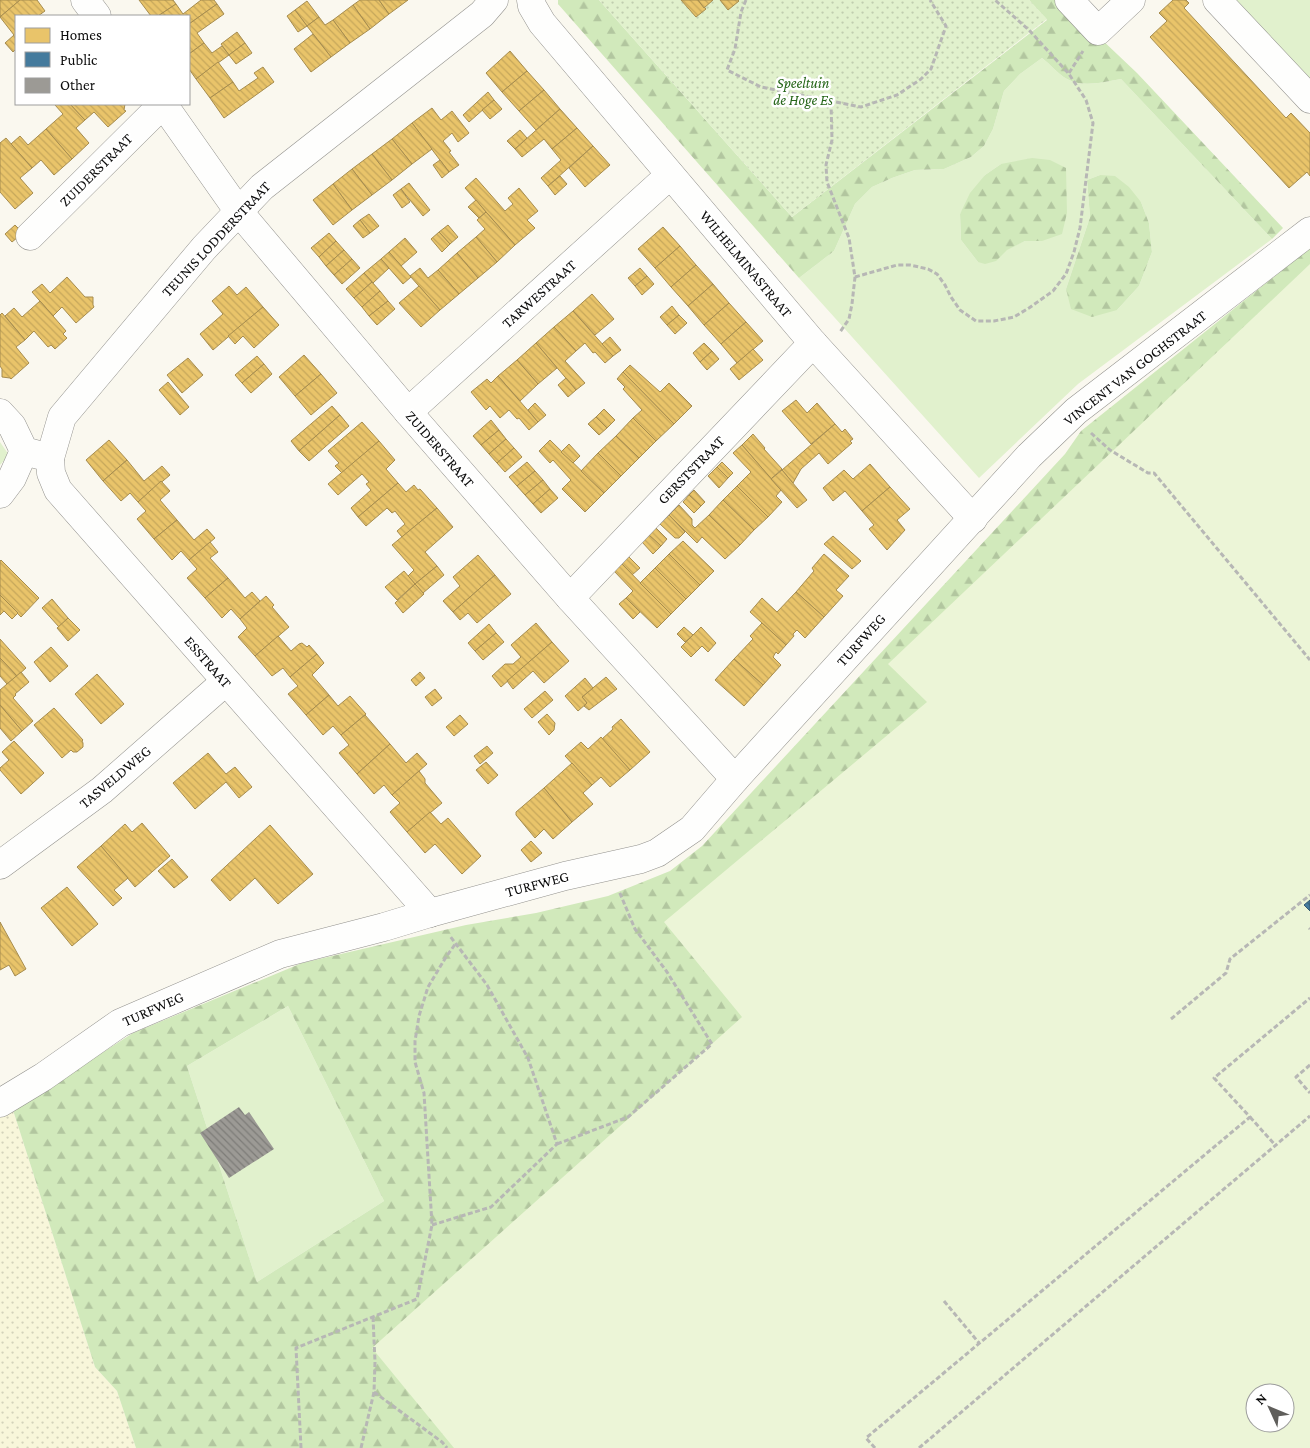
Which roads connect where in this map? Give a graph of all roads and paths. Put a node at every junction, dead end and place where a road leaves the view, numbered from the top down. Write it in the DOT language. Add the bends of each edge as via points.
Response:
graph roads {
  1 [pos="85,0"];
  2 [pos="494,0"];
  3 [pos="531,0"];
  4 [pos="746,0"];
  5 [pos="930,0"];
  6 [pos="995,0"];
  7 [pos="1070,0"];
  8 [pos="1131,0"];
  9 [pos="1217,0"];
  10 [pos="96,15"];
  11 [pos="1310,99"];
  12 [pos="830,102"];
  13 [pos="162,105"];
  14 [pos="164,105"];
  15 [pos="670,175"];
  16 [pos="238,212"];
  17 [pos="1310,231"];
  18 [pos="30,236"];
  19 [pos="855,277"];
  20 [pos="817,348"];
  21 [pos="1076,411"];
  22 [pos="408,412"];
  23 [pos="0,413"];
  24 [pos="24,451"];
  25 [pos="50,458"];
  26 [pos="0,494"];
  27 [pos="973,519"];
  28 [pos="570,598"];
  29 [pos="1310,660"];
  30 [pos="225,682"];
  31 [pos="735,779"];
  32 [pos="0,865"];
  33 [pos="609,866"];
  34 [pos="1310,895"];
  35 [pos="430,913"];
  36 [pos="1310,998"];
  37 [pos="1171,1019"];
  38 [pos="1310,1065"];
  39 [pos="1310,1093"];
  40 [pos="0,1103"];
  41 [pos="1310,1116"];
  42 [pos="1250,1117"];
  43 [pos="557,1144"];
  44 [pos="1276,1146"];
  45 [pos="432,1225"];
  46 [pos="944,1301"];
  47 [pos="373,1317"];
  48 [pos="979,1343"];
  49 [pos="374,1392"];
  50 [pos="301,1448"];
  51 [pos="361,1448"];
  52 [pos="447,1448"];
  53 [pos="875,1448"];
  54 [pos="919,1448"];
  1 -- 10 [label="street"];
  2 -- 16 [label="street, TEUNIS LODDERSTRAAT" via="482,14 262,187"];
  3 -- 15 [label="street, WILHELMINASTRAAT" via="542,23"];
  4 -- 12 [label="path" via="727,70 761,87"];
  5 -- 12 [label="path" via="946,26 931,69 897,95 876,103 861,107"];
  6 -- 19 [label="path" via="1029,30 1069,74 1086,100 1092,123 1080,228 1066,274 1053,290 1029,308 1014,317 994,321 976,321 960,310 941,279 928,269 897,265"];
  7 -- 8 [label="street" via="1098,31"];
  9 -- 11 [label="street"];
  12 -- 19 [label="path" via="832,140 826,165 827,182 849,238"];
  13 -- 18 [label="street, ZUIDERSTRAAT"];
  14 -- 16 [label="street, ZUIDERSTRAAT"];
  15 -- 20 [label="street, WILHELMINASTRAAT"];
  15 -- 22 [label="street, TARWESTRAAT"];
  16 -- 22 [label="street, ZUIDERSTRAAT"];
  16 -- 25 [label="street, TEUNIS LODDERSTRAAT" via="62,417"];
  17 -- 21 [label="street, VINCENT VAN GOGHSTRAAT"];
  19 -- 20 [label="path" via="849,319 838,335"];
  20 -- 27 [label="street, WILHELMINASTRAAT"];
  20 -- 28 [label="street, GERSTSTRAAT"];
  21 -- 27 [label="street, VINCENT VAN GOGHSTRAAT" via="1029,456"];
  21 -- 29 [label="path" via="1091,433 1110,450 1148,473 1154,473"];
  22 -- 28 [label="street, ZUIDERSTRAAT"];
  23 -- 24 [label="street" via="12,426"];
  24 -- 25 [label="street"];
  24 -- 26 [label="street" via="12,478"];
  25 -- 30 [label="street, ESSTRAAT" via="51,473 58,490"];
  27 -- 31 [label="street, TURFWEG"];
  28 -- 31 [label="street, ZUIDERSTRAAT"];
  30 -- 32 [label="street, TASVELDWEG" via="102,790"];
  30 -- 35 [label="street, ESSTRAAT"];
  31 -- 33 [label="street, TURFWEG" via="692,829 657,853"];
  33 -- 35 [label="street, TURFWEG"];
  33 -- 43 [label="path" via="635,929 667,972 712,1044 628,1117"];
  34 -- 37 [label="path" via="1230,959 1226,973"];
  35 -- 40 [label="street, TURFWEG" via="280,954 120,1023"];
  36 -- 42 [label="path" via="1214,1078"];
  38 -- 39 [label="path" via="1296,1076"];
  41 -- 44 [label="path"];
  42 -- 44 [label="path"];
  42 -- 48 [label="path"];
  43 -- 45 [label="path" via="491,1207"];
  43 -- 45 [label="path" via="528,1058 487,985 456,943 428,987 415,1041 415,1062 424,1093"];
  44 -- 54 [label="path"];
  45 -- 47 [label="path" via="417,1299"];
  46 -- 48 [label="path"];
  47 -- 49 [label="path"];
  47 -- 50 [label="path" via="296,1348"];
  48 -- 53 [label="path" via="866,1438"];
  49 -- 51 [label="path"];
  49 -- 52 [label="path"];
}
